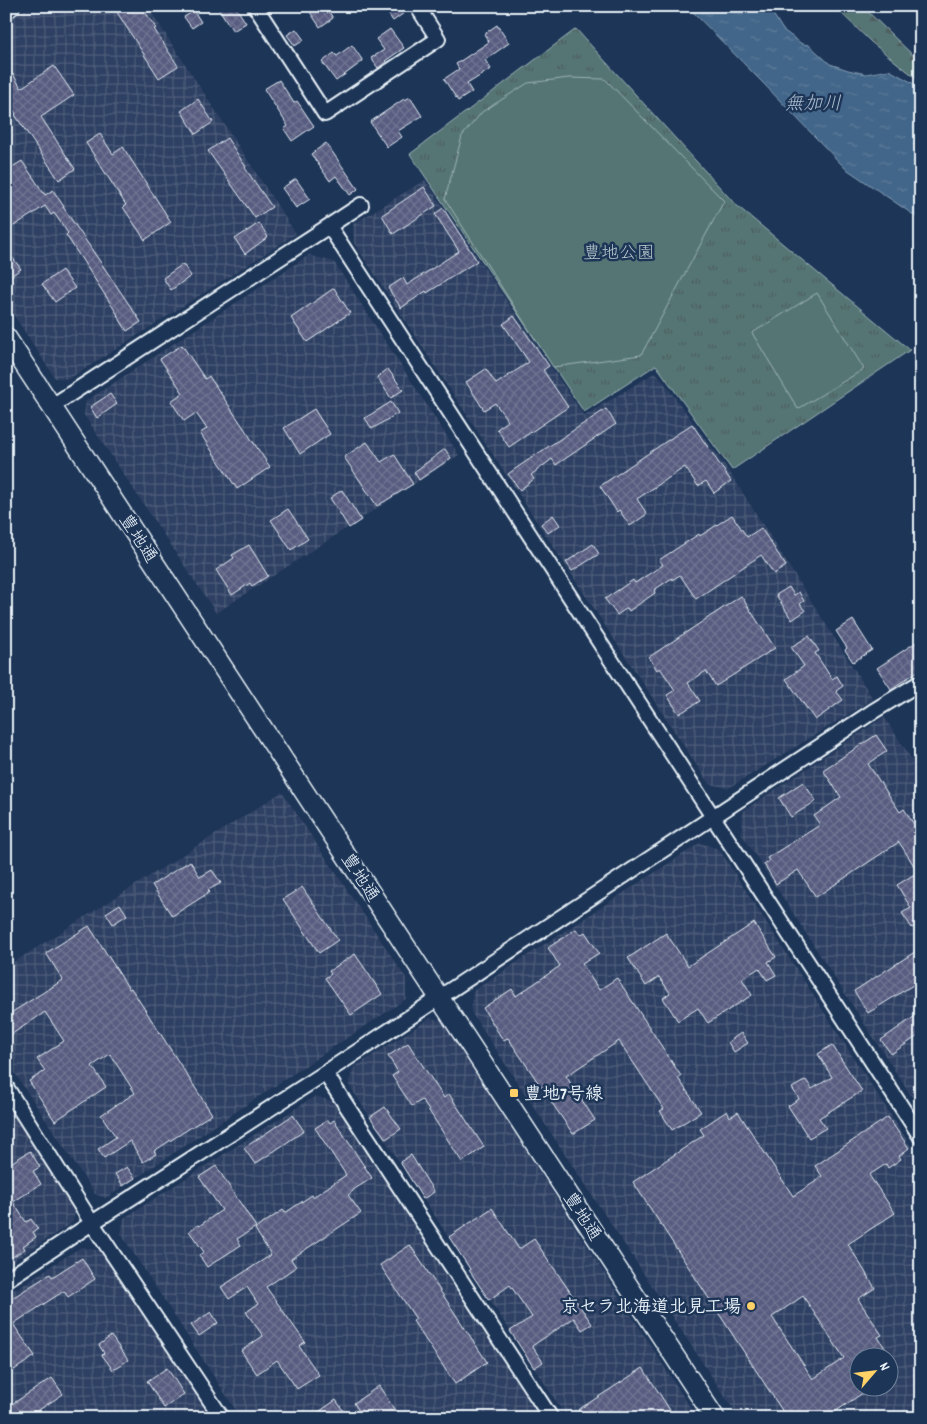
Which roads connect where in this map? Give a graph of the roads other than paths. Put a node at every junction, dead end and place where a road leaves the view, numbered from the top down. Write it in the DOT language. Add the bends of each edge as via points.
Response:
graph roads {
  1 [pos="10,6"];
  2 [pos="255,6"];
  3 [pos="417,6"];
  4 [pos="6,9"];
  5 [pos="361,205"];
  6 [pos="329,226"];
  7 [pos="6,337"];
  8 [pos="52,406"];
  9 [pos="921,682"];
  10 [pos="712,817"];
  11 [pos="440,998"];
  12 [pos="325,1073"];
  13 [pos="6,1086"];
  14 [pos="921,1137"];
  15 [pos="92,1223"];
  16 [pos="6,1280"];
  17 [pos="222,1418"];
  18 [pos="551,1418"];
  19 [pos="715,1418"];
  1 -- 4 [label="main road"];
  2 -- 3 [label="street" via="325,114 438,39"];
  5 -- 6 [label="street"];
  6 -- 8 [label="street"];
  6 -- 10 [label="street"];
  7 -- 8 [label="main road, 豊地通"];
  8 -- 11 [label="main road, 豊地通"];
  9 -- 10 [label="street"];
  10 -- 11 [label="street"];
  10 -- 14 [label="street"];
  11 -- 12 [label="street"];
  11 -- 19 [label="main road, 豊地通"];
  12 -- 15 [label="street"];
  12 -- 18 [label="street"];
  13 -- 15 [label="street"];
  15 -- 16 [label="street"];
  15 -- 17 [label="street"];
}
